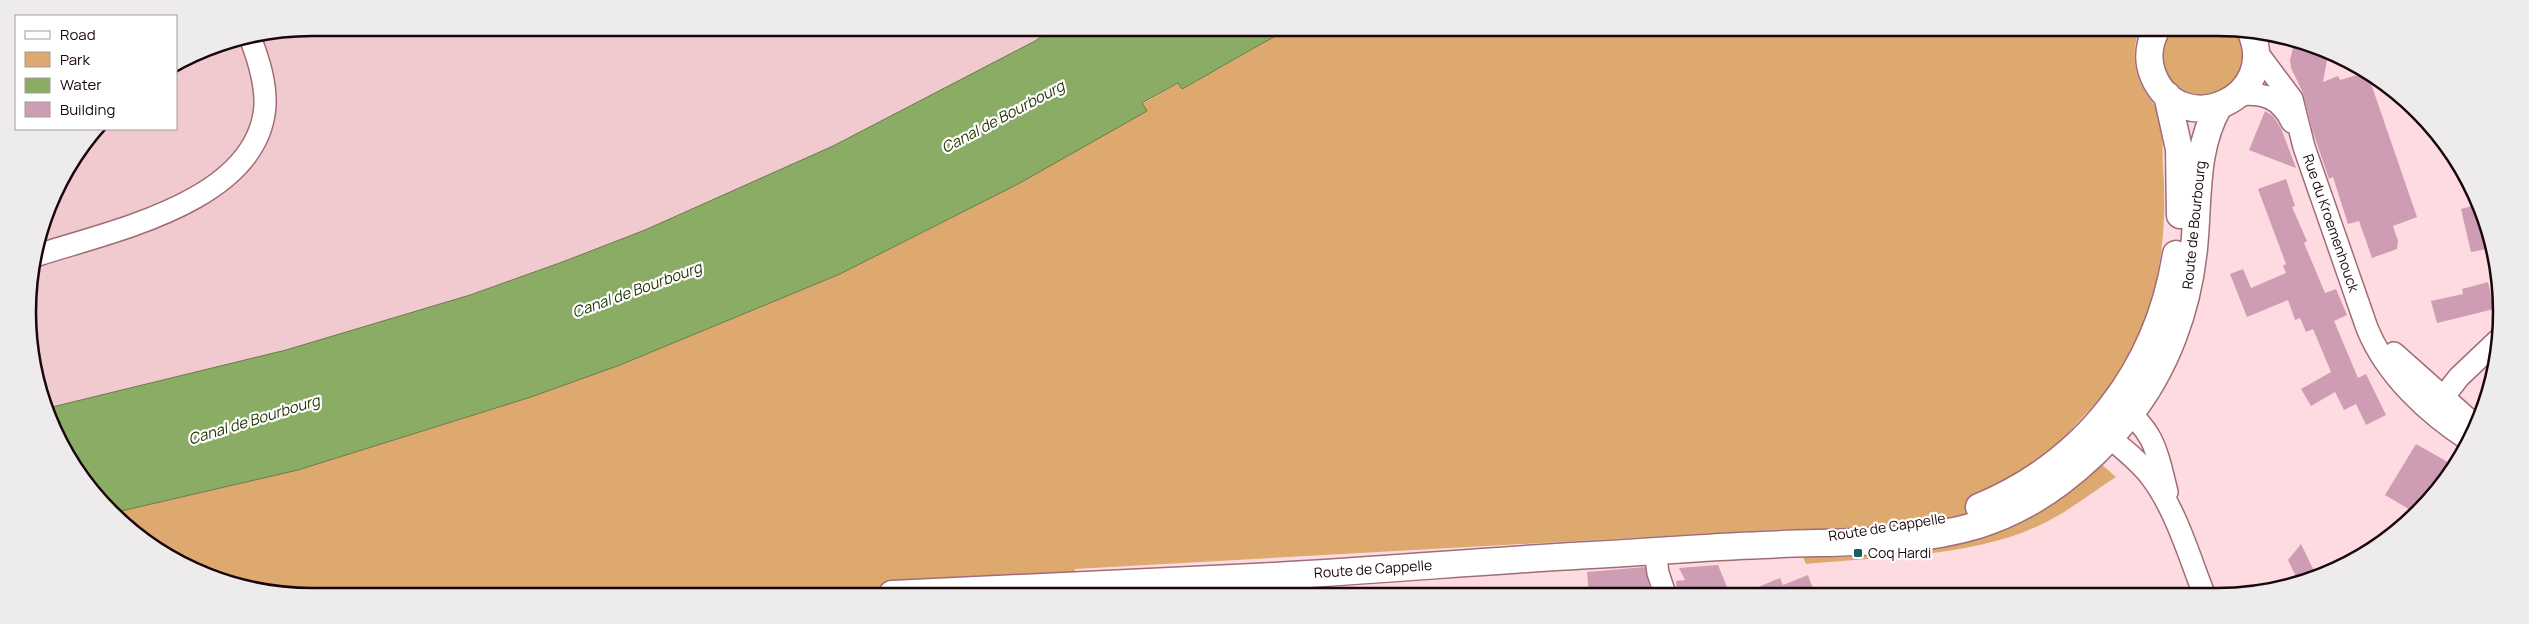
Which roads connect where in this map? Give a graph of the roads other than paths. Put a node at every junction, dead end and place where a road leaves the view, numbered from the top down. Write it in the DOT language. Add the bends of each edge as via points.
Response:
graph roads {
  1 [pos="2154,36"];
  2 [pos="2254,39"];
  3 [pos="2256,39"];
  4 [pos="252,43"];
  5 [pos="2167,95"];
  6 [pos="2228,101"];
  7 [pos="2304,147"];
  8 [pos="43,253"];
  9 [pos="2490,348"];
  10 [pos="2437,405"];
  11 [pos="2124,406"];
  12 [pos="2470,423"];
  13 [pos="2102,432"];
  14 [pos="2464,434"];
  15 [pos="2007,504"];
  16 [pos="2173,516"];
  17 [pos="1655,552"];
  18 [pos="1020,588"];
  19 [pos="1663,588"];
  20 [pos="2202,588"];
  1 -- 5 [label="main road" via="2150,65 2157,83"];
  2 -- 6 [label="main road, Route de Bourbourg" via="2253,74"];
  3 -- 7 [label="street, Rue du Kroemenhouck" via="2292,98"];
  4 -- 8 [label="street" via="262,74 263,120 254,142 232,171 212,188 171,209"];
  5 -- 6 [label="main road" via="2192,107"];
  5 -- 11 [label="main road, Route de Bourbourg" via="2176,129 2180,167 2181,206 2176,254 2156,331"];
  6 -- 7 [label="street, Rue du Kroemenhouck" via="2256,94 2275,100 2285,109"];
  6 -- 11 [label="main road, Route de Bourbourg" via="2211,120 2203,148 2194,254 2184,305 2163,359"];
  7 -- 10 [label="street, Rue du Kroemenhouck" via="2370,335 2380,354 2406,386"];
  9 -- 10 [label="street"];
  10 -- 12 [label="street, Rue du Kroemenhouck"];
  10 -- 14 [label="street, Rue du Kroemenhouck"];
  11 -- 13 [label="main road, Route de Bourbourg"];
  11 -- 16 [label="street" via="2144,424 2153,441"];
  13 -- 15 [label="main road, Route de Bourbourg" via="2046,469"];
  13 -- 16 [label="street" via="2152,478"];
  15 -- 17 [label="main road, Route de Cappelle" via="1976,508 1925,524 1764,544"];
  16 -- 20 [label="street"];
  17 -- 18 [label="main road, Route de Cappelle"];
  17 -- 19 [label="street"];
}
